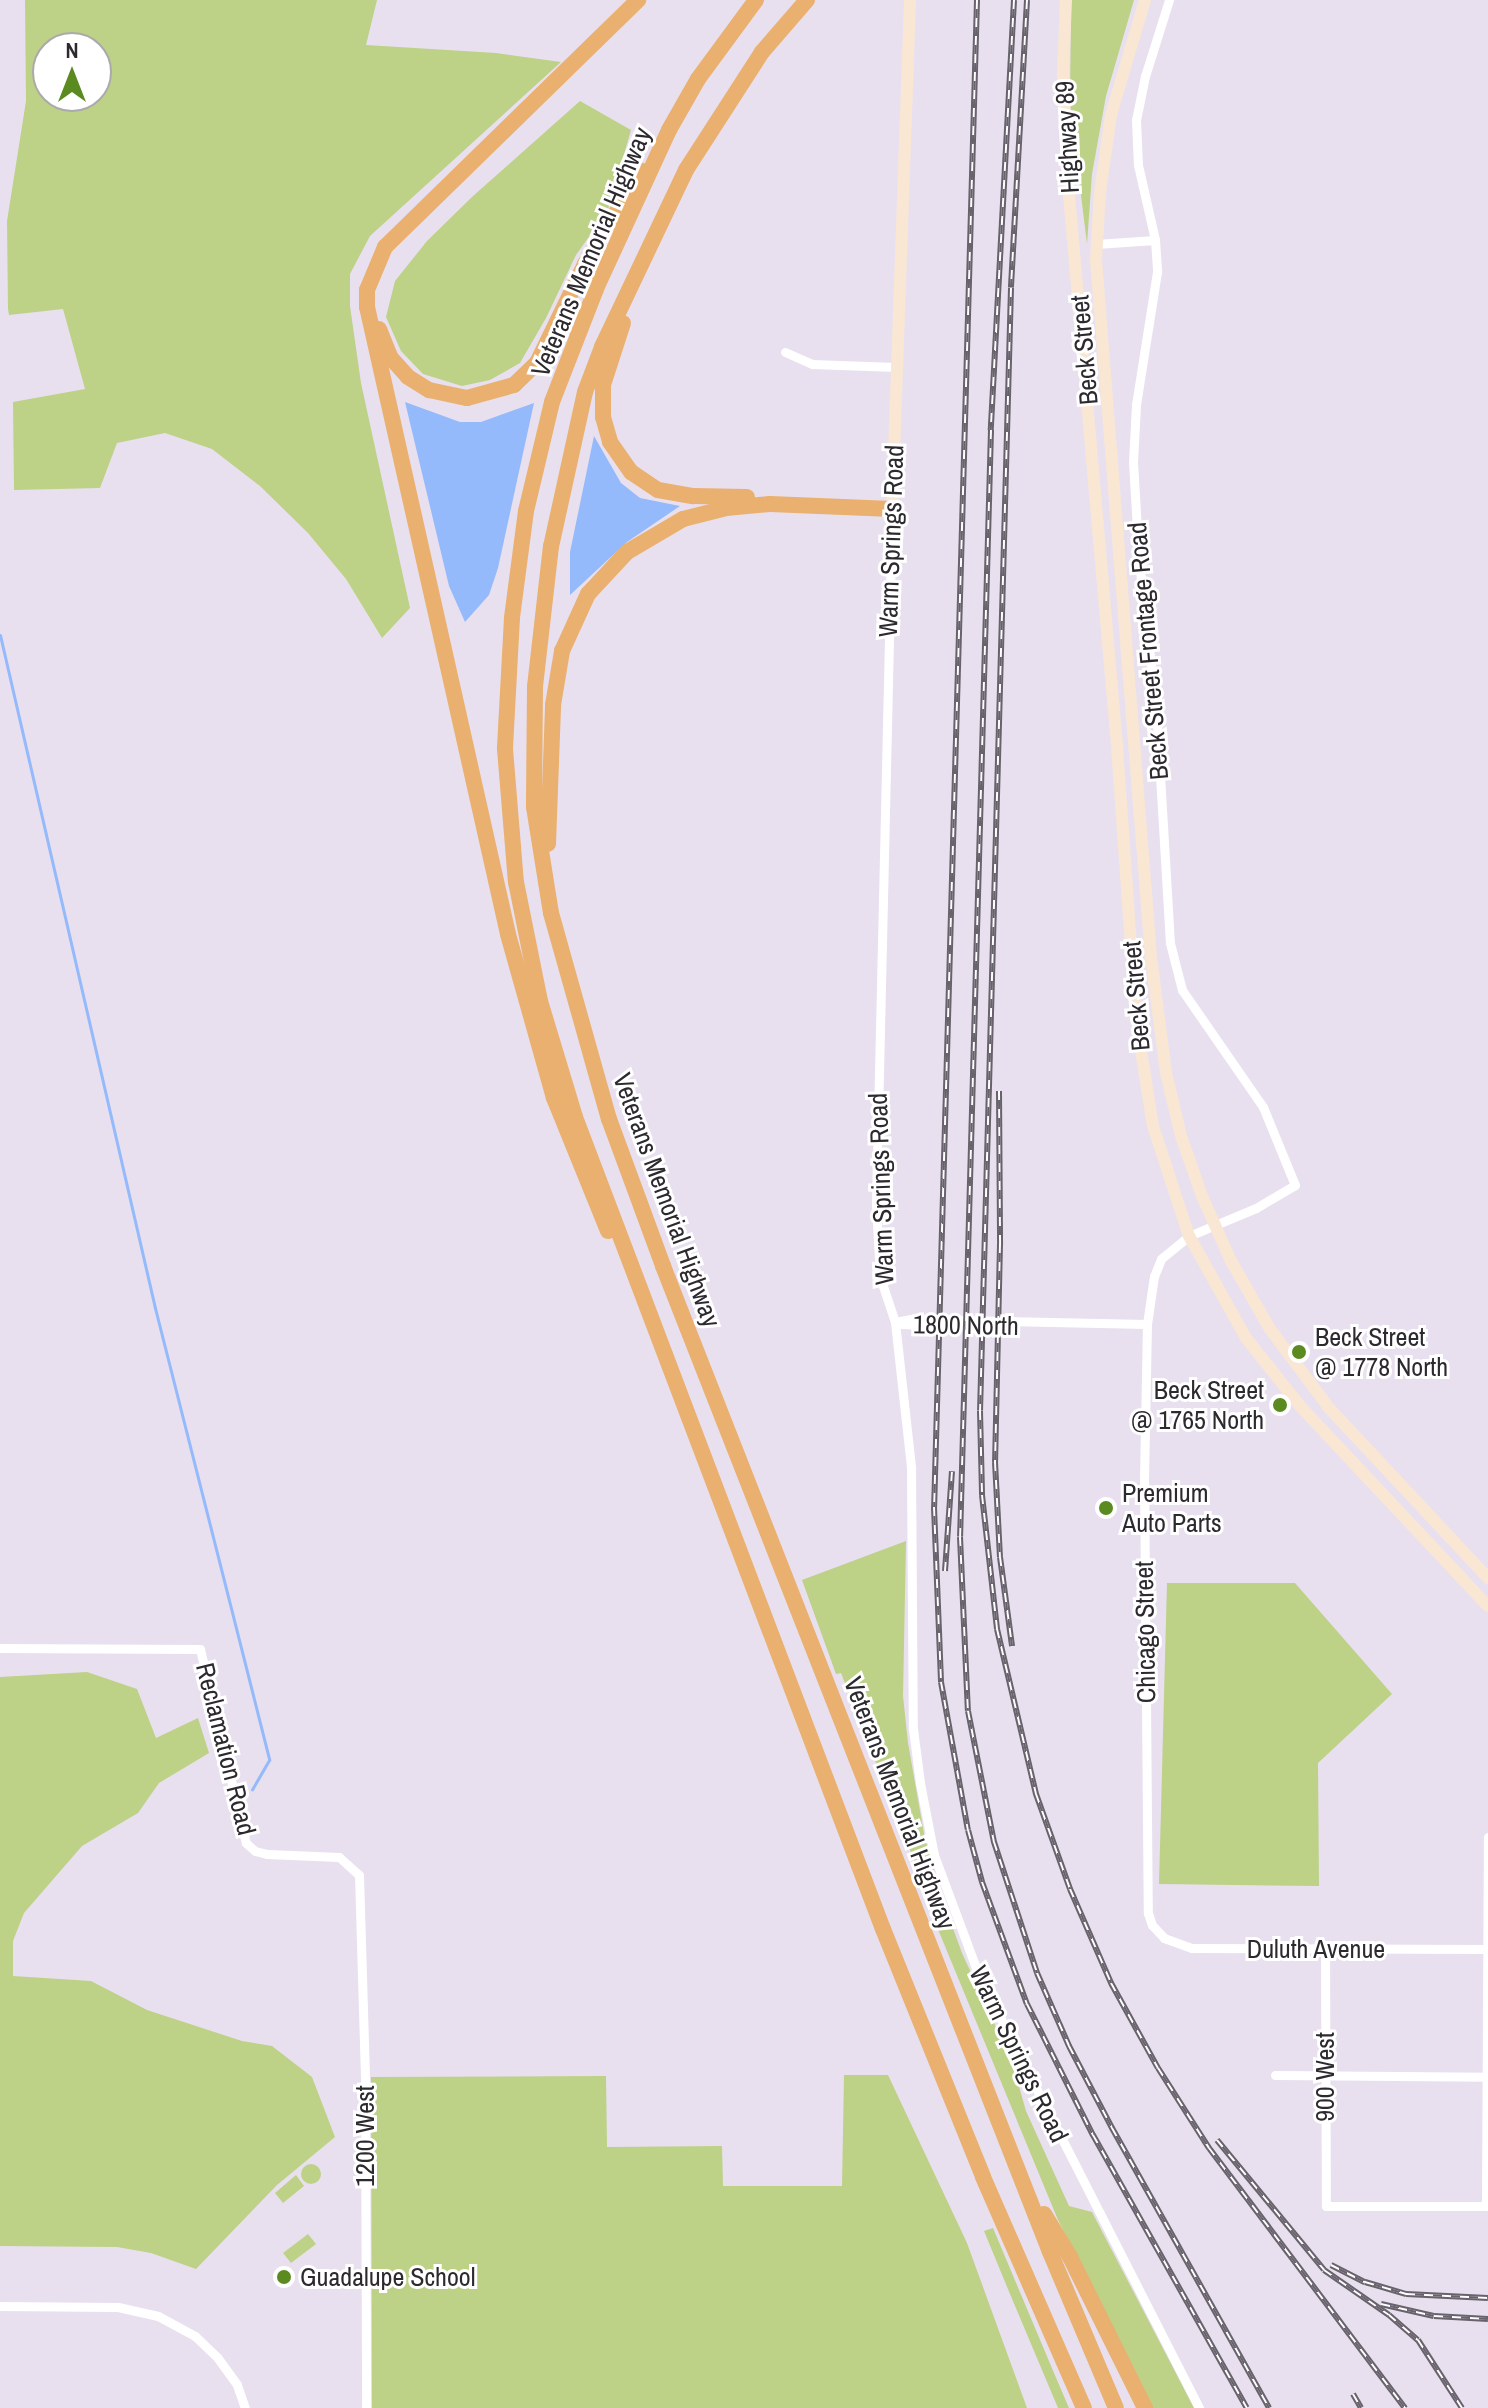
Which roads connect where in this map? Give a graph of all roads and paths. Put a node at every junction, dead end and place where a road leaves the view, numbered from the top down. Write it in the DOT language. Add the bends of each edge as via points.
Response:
graph roads {
  1 [pos="638,0"];
  2 [pos="756,0"];
  3 [pos="807,0"];
  4 [pos="910,0"];
  5 [pos="1066,0"];
  6 [pos="1145,0"];
  7 [pos="1169,0"];
  8 [pos="669,130"];
  9 [pos="686,170"];
  10 [pos="414,222"];
  11 [pos="1155,240"];
  12 [pos="1096,244"];
  13 [pos="1077,273"];
  14 [pos="785,352"];
  15 [pos="896,367"];
  16 [pos="892,504"];
  17 [pos="551,913"];
  18 [pos="1214,1224"];
  19 [pos="1189,1236"];
  20 [pos="651,1314"];
  21 [pos="895,1322"];
  22 [pos="1147,1324"];
  23 [pos="1488,1578"];
  24 [pos="1488,1606"];
  25 [pos="0,1648"];
  26 [pos="1488,1837"];
  27 [pos="352,1865"];
  28 [pos="1152,1925"];
  29 [pos="1325,1949"];
  30 [pos="1488,1949"];
  31 [pos="1275,2075"];
  32 [pos="1325,2075"];
  33 [pos="1487,2077"];
  34 [pos="1022,2178"];
  35 [pos="0,2306"];
  36 [pos="245,2408"];
  37 [pos="366,2408"];
  38 [pos="1084,2408"];
  39 [pos="1116,2408"];
  40 [pos="1145,2408"];
  41 [pos="1199,2408"];
  1 -- 10 [label="highway"];
  2 -- 8 [label="highway, Veterans Memorial Highway" via="698,79"];
  3 -- 9 [label="highway, Veterans Memorial Highway" via="762,52"];
  4 -- 15 [label="main road, Warm Springs Road"];
  5 -- 13 [label="main road, Highway 89" via="1064,118"];
  6 -- 12 [label="main road, Highway 89" via="1111,115"];
  7 -- 11 [label="street, Beck Street Frontage Road" via="1136,120 1140,177"];
  8 -- 10 [label="highway" via="611,217 537,363 504,390 467,398 442,395 408,377 385,349 375,312 376,280"];
  8 -- 20 [label="highway, Veterans Memorial Highway" via="596,289 552,402 518,558 505,749 518,895 557,1065"];
  9 -- 16 [label="highway" via="603,385 610,442 631,472 658,490"];
  9 -- 17 [label="highway, Veterans Memorial Highway" via="585,392 551,546 535,687 534,807"];
  10 -- 20 [label="highway" via="385,247 375,264 367,290 369,327 527,1007 578,1159 623,1266"];
  11 -- 12 [label="street"];
  11 -- 18 [label="street, Beck Street Frontage Road" via="1156,285 1136,405 1133,473 1156,708 1170,943 1182,990 1263,1107 1295,1185"];
  12 -- 18 [label="main road, Beck Street" via="1154,997 1173,1106"];
  13 -- 19 [label="main road, Beck Street" via="1140,1057 1161,1155"];
  14 -- 15 [label="street" via="812,364"];
  15 -- 16 [label="main road, Warm Springs Road"];
  16 -- 17 [label="highway" via="770,504 683,519 627,552 588,594 562,651 553,705"];
  16 -- 21 [label="street, Warm Springs Road" via="875,1164 880,1277"];
  17 -- 34 [label="highway, Veterans Memorial Highway" via="609,1119 663,1266"];
  18 -- 19 [label="street, Chicago Street"];
  18 -- 23 [label="main road, Beck Street" via="1253,1300 1307,1382"];
  19 -- 22 [label="street, Chicago Street" via="1161,1259"];
  19 -- 24 [label="main road, Beck Street" via="1230,1314 1271,1372"];
  20 -- 38 [label="highway, Veterans Memorial Highway" via="883,1929"];
  21 -- 22 [label="street, 1800 North"];
  21 -- 41 [label="street, Warm Springs Road" via="911,1467 913,1729 934,1855 979,1976"];
  22 -- 28 [label="street, Chicago Street" via="1147,1902"];
  25 -- 27 [label="street, Reclamation Road" via="200,1649 246,1843 267,1854 339,1857"];
  26 -- 30 [label="street"];
  27 -- 37 [label="street, 1200 West" via="360,1882 363,1987"];
  28 -- 29 [label="street, Duluth Avenue" via="1164,1938 1192,1948"];
  29 -- 30 [label="street, Duluth Avenue"];
  29 -- 32 [label="street, 900 West"];
  30 -- 33 [label="street"];
  31 -- 32 [label="street"];
  32 -- 33 [label="street"];
  32 -- 33 [label="street, 900 West" via="1326,2206 1486,2206"];
  34 -- 39 [label="highway, Veterans Memorial Highway"];
  34 -- 40 [label="highway" via="1070,2257"];
  35 -- 36 [label="street" via="118,2307 158,2316 195,2336 217,2357 237,2385"];
}
